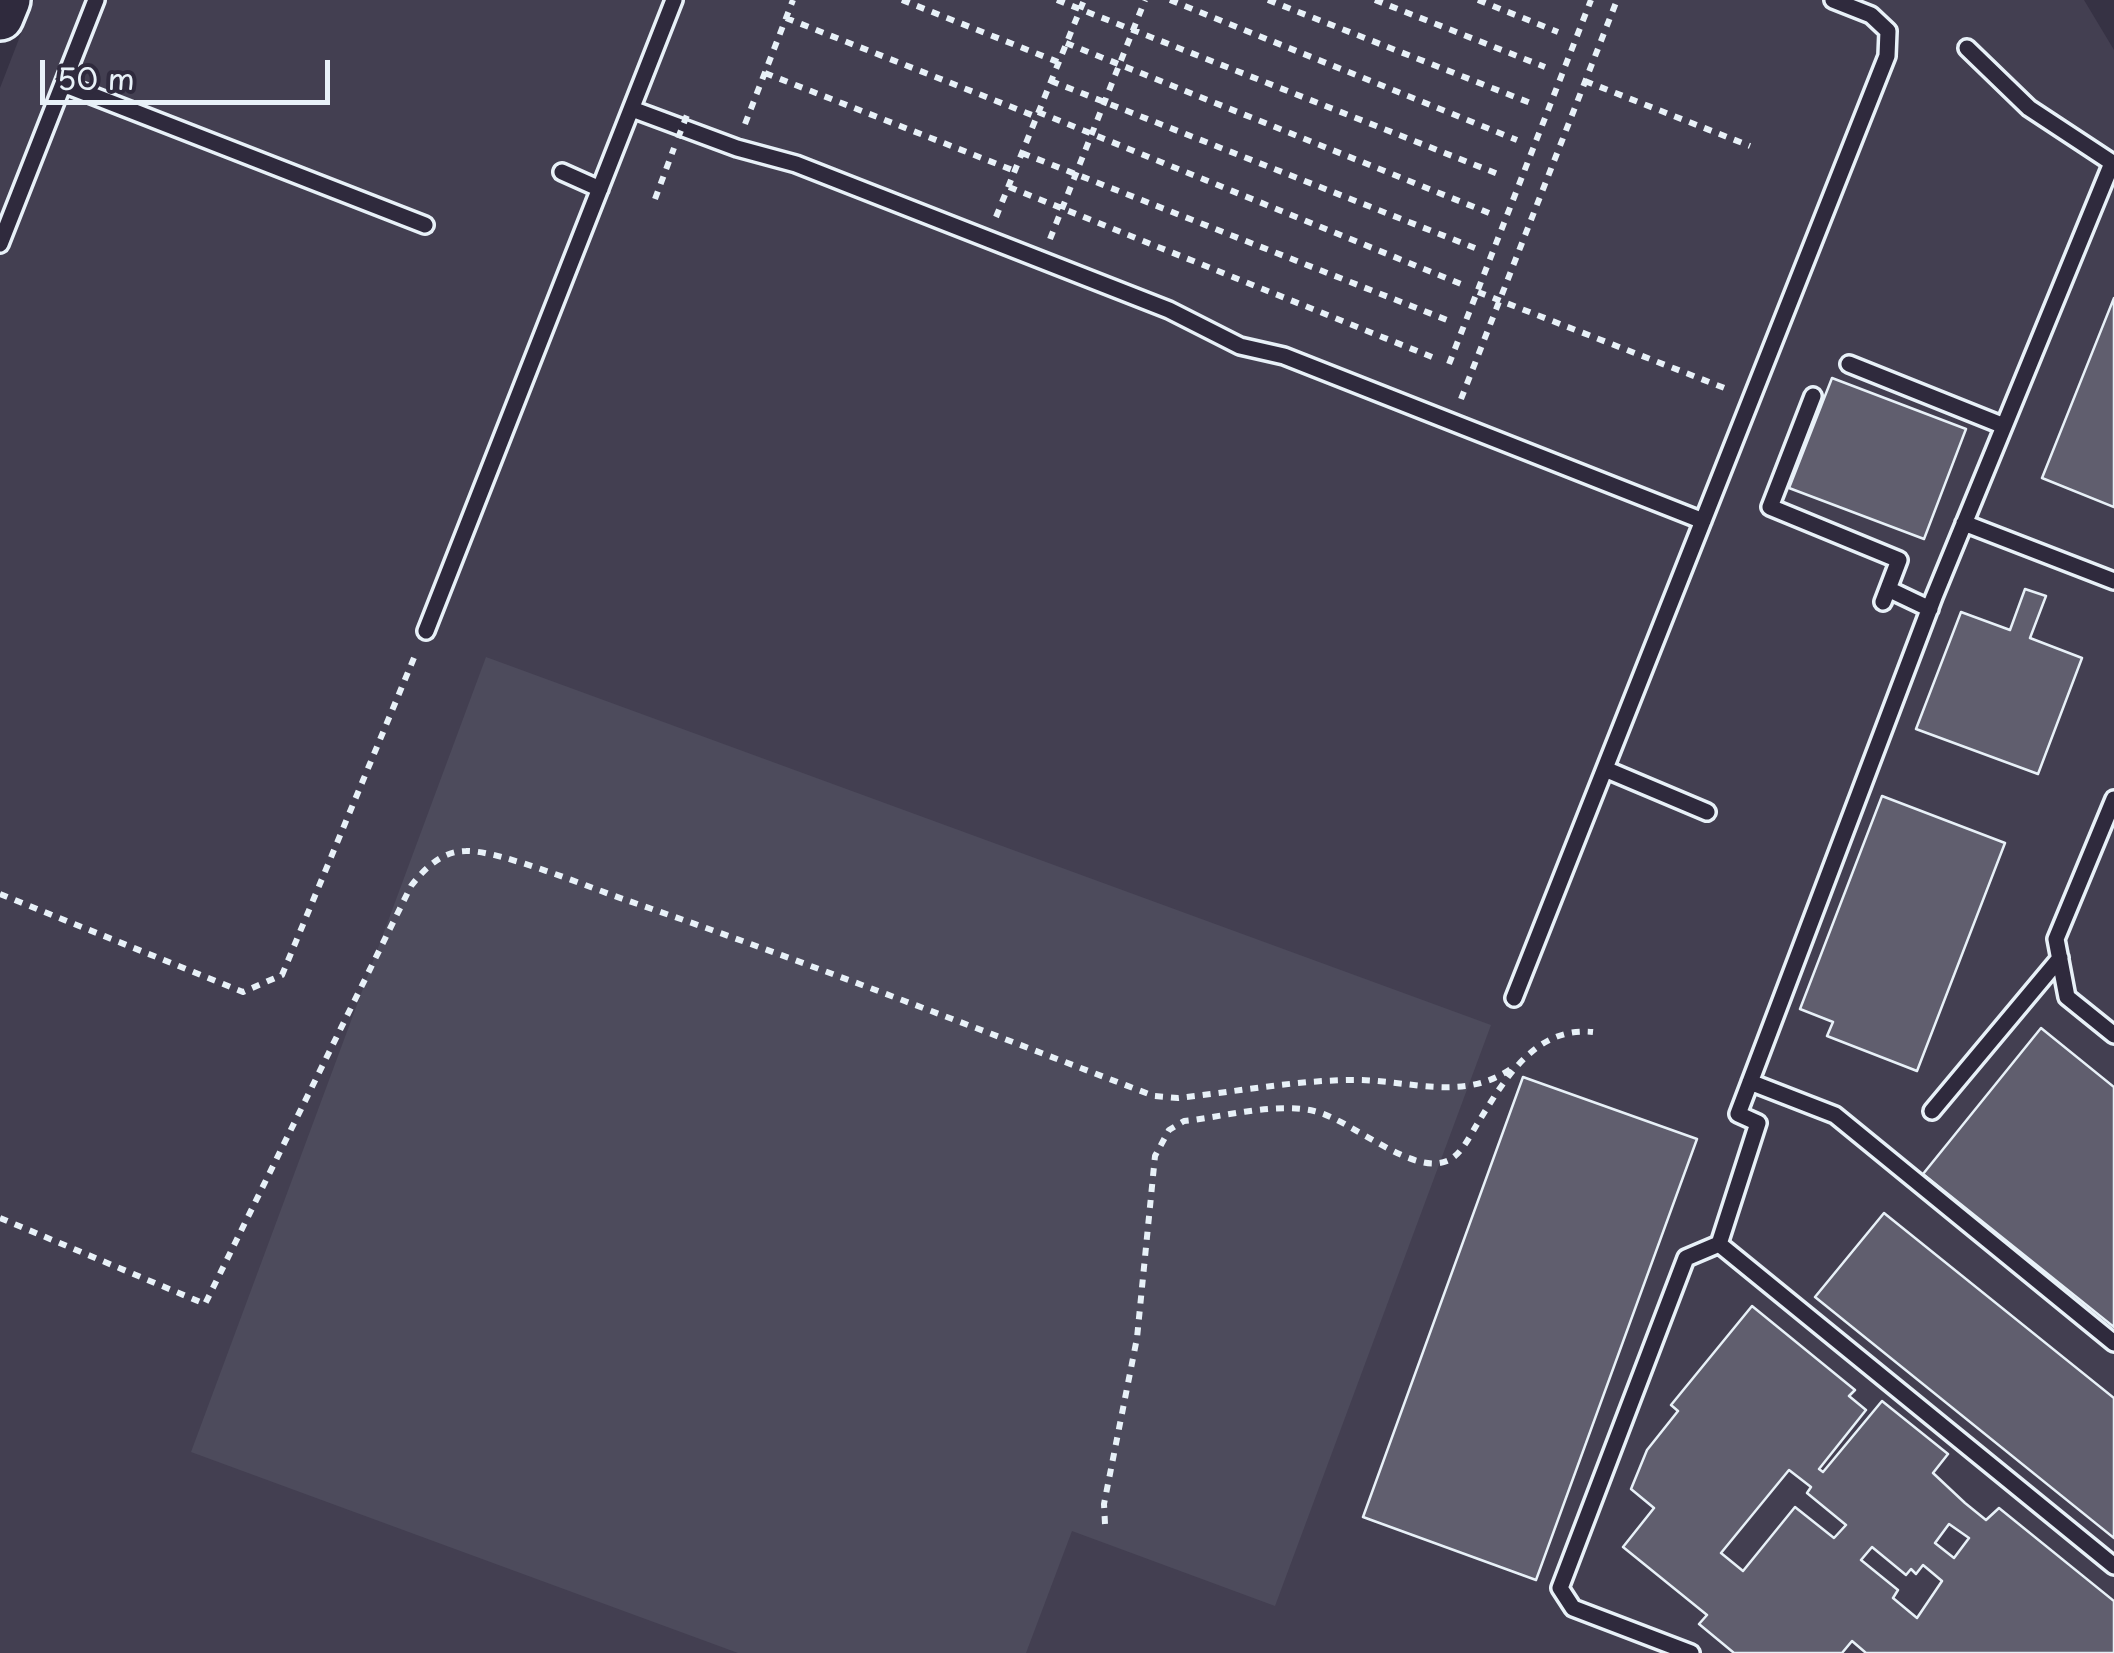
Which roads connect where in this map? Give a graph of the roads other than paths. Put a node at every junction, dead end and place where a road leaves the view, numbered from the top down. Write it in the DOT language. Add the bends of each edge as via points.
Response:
graph roads {
  1 [pos="7,0"];
  2 [pos="96,0"];
  3 [pos="674,0"];
  4 [pos="1833,0"];
  5 [pos="0,17"];
  6 [pos="1967,48"];
  7 [pos="63,84"];
  8 [pos="632,109"];
  9 [pos="2113,164"];
  10 [pos="562,172"];
  11 [pos="600,189"];
  12 [pos="426,225"];
  13 [pos="0,244"];
  14 [pos="1849,364"];
  15 [pos="1813,396"];
  16 [pos="2004,426"];
  17 [pos="1703,521"];
  18 [pos="1964,523"];
  19 [pos="2114,581"];
  20 [pos="1930,609"];
  21 [pos="426,631"];
  22 [pos="1605,769"];
  23 [pos="2114,799"];
  24 [pos="1707,812"];
  25 [pos="2060,958"];
  26 [pos="1514,998"];
  27 [pos="2114,1035"];
  28 [pos="1750,1082"];
  29 [pos="1932,1111"];
  30 [pos="1719,1244"];
  31 [pos="2114,1342"];
  32 [pos="2114,1566"];
  33 [pos="1691,1653"];
  1 -- 5 [label="street"];
  2 -- 7 [label="lane"];
  3 -- 8 [label="lane"];
  4 -- 17 [label="lane" via="1871,15 1888,31 1887,56"];
  6 -- 9 [label="lane" via="2029,108"];
  7 -- 12 [label="lane"];
  7 -- 13 [label="lane"];
  8 -- 11 [label="lane"];
  8 -- 17 [label="lane" via="796,164 1169,310 1240,346 1284,356"];
  9 -- 16 [label="lane"];
  10 -- 11 [label="lane"];
  11 -- 21 [label="lane"];
  14 -- 16 [label="lane"];
  15 -- 20 [label="lane" via="1770,506 1899,560 1886,595"];
  16 -- 18 [label="lane"];
  17 -- 22 [label="lane"];
  18 -- 19 [label="lane"];
  18 -- 20 [label="lane"];
  20 -- 28 [label="lane"];
  22 -- 24 [label="lane"];
  22 -- 26 [label="lane"];
  23 -- 25 [label="lane" via="2056,939"];
  25 -- 27 [label="lane" via="2066,997"];
  25 -- 29 [label="lane"];
  28 -- 30 [label="lane" via="1738,1114 1758,1124"];
  28 -- 31 [label="lane" via="1836,1116"];
  30 -- 32 [label="lane"];
  30 -- 33 [label="lane" via="1686,1258 1560,1588 1573,1608"];
}
